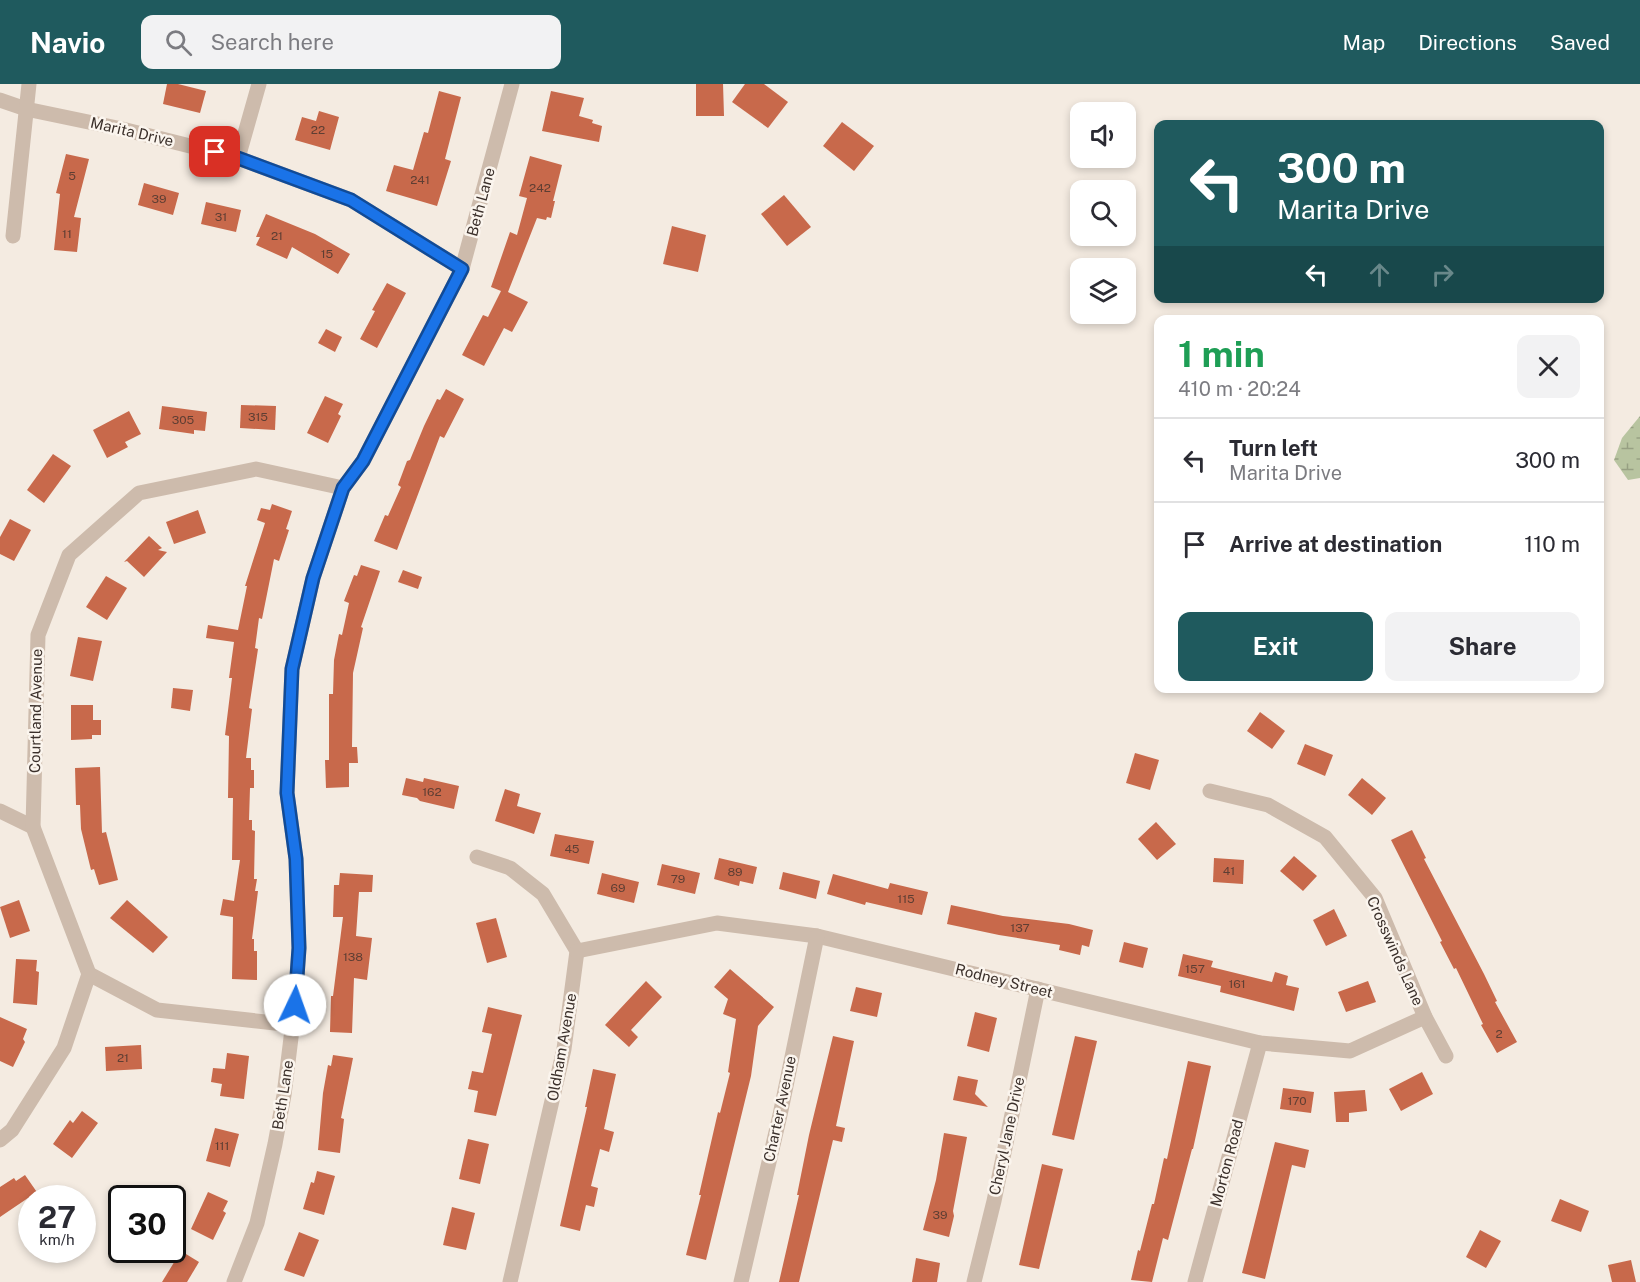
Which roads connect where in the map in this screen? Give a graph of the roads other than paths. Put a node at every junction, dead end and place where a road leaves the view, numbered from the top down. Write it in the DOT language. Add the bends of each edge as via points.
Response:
graph roads {
  1 [pos="29,84"];
  2 [pos="259,84"];
  3 [pos="512,84"];
  4 [pos="0,100"];
  5 [pos="26,109"];
  6 [pos="238,158"];
  7 [pos="13,236"];
  8 [pos="462,269"];
  9 [pos="343,488"];
  10 [pos="1210,791"];
  11 [pos="0,811"];
  12 [pos="33,826"];
  13 [pos="477,857"];
  14 [pos="817,936"];
  15 [pos="577,951"];
  16 [pos="89,974"];
  17 [pos="1038,989"];
  18 [pos="1425,1017"];
  19 [pos="293,1025"];
  20 [pos="1260,1044"];
  21 [pos="1446,1056"];
  22 [pos="0,1140"];
  23 [pos="234,1282"];
  24 [pos="510,1282"];
  25 [pos="741,1282"];
  26 [pos="974,1282"];
  27 [pos="1195,1282"];
  1 -- 5 [label="street"];
  2 -- 6 [label="street"];
  3 -- 8 [label="street, Beth Lane"];
  4 -- 5 [label="street, Marita Drive"];
  5 -- 6 [label="street, Marita Drive"];
  5 -- 7 [label="street"];
  6 -- 8 [label="street, Marita Drive" via="351,200"];
  8 -- 9 [label="street, Beth Lane" via="363,461"];
  9 -- 12 [label="street, Courtland Avenue" via="256,469 140,493 69,555 38,635"];
  9 -- 19 [label="street, Beth Lane" via="313,578 292,669 287,793 296,859 299,948"];
  10 -- 18 [label="street, Crosswinds Lane" via="1268,806 1326,837 1375,898"];
  11 -- 12 [label="street"];
  12 -- 16 [label="street, Courtland Avenue"];
  13 -- 15 [label="street" via="510,868 543,894"];
  14 -- 15 [label="street, Rodney Street" via="717,923"];
  14 -- 17 [label="street, Rodney Street"];
  14 -- 25 [label="street, Charter Avenue"];
  15 -- 24 [label="street, Oldham Avenue" via="564,1049"];
  16 -- 19 [label="street" via="157,1010"];
  16 -- 22 [label="street" via="64,1047 12,1130"];
  17 -- 20 [label="street, Rodney Street"];
  17 -- 26 [label="street, Cheryl Jane Drive"];
  18 -- 20 [label="street, Rodney Street" via="1350,1051"];
  18 -- 21 [label="street, Crosswinds Lane"];
  19 -- 23 [label="street, Beth Lane" via="270,1167 257,1223"];
  20 -- 27 [label="street, Morton Road"];
}
